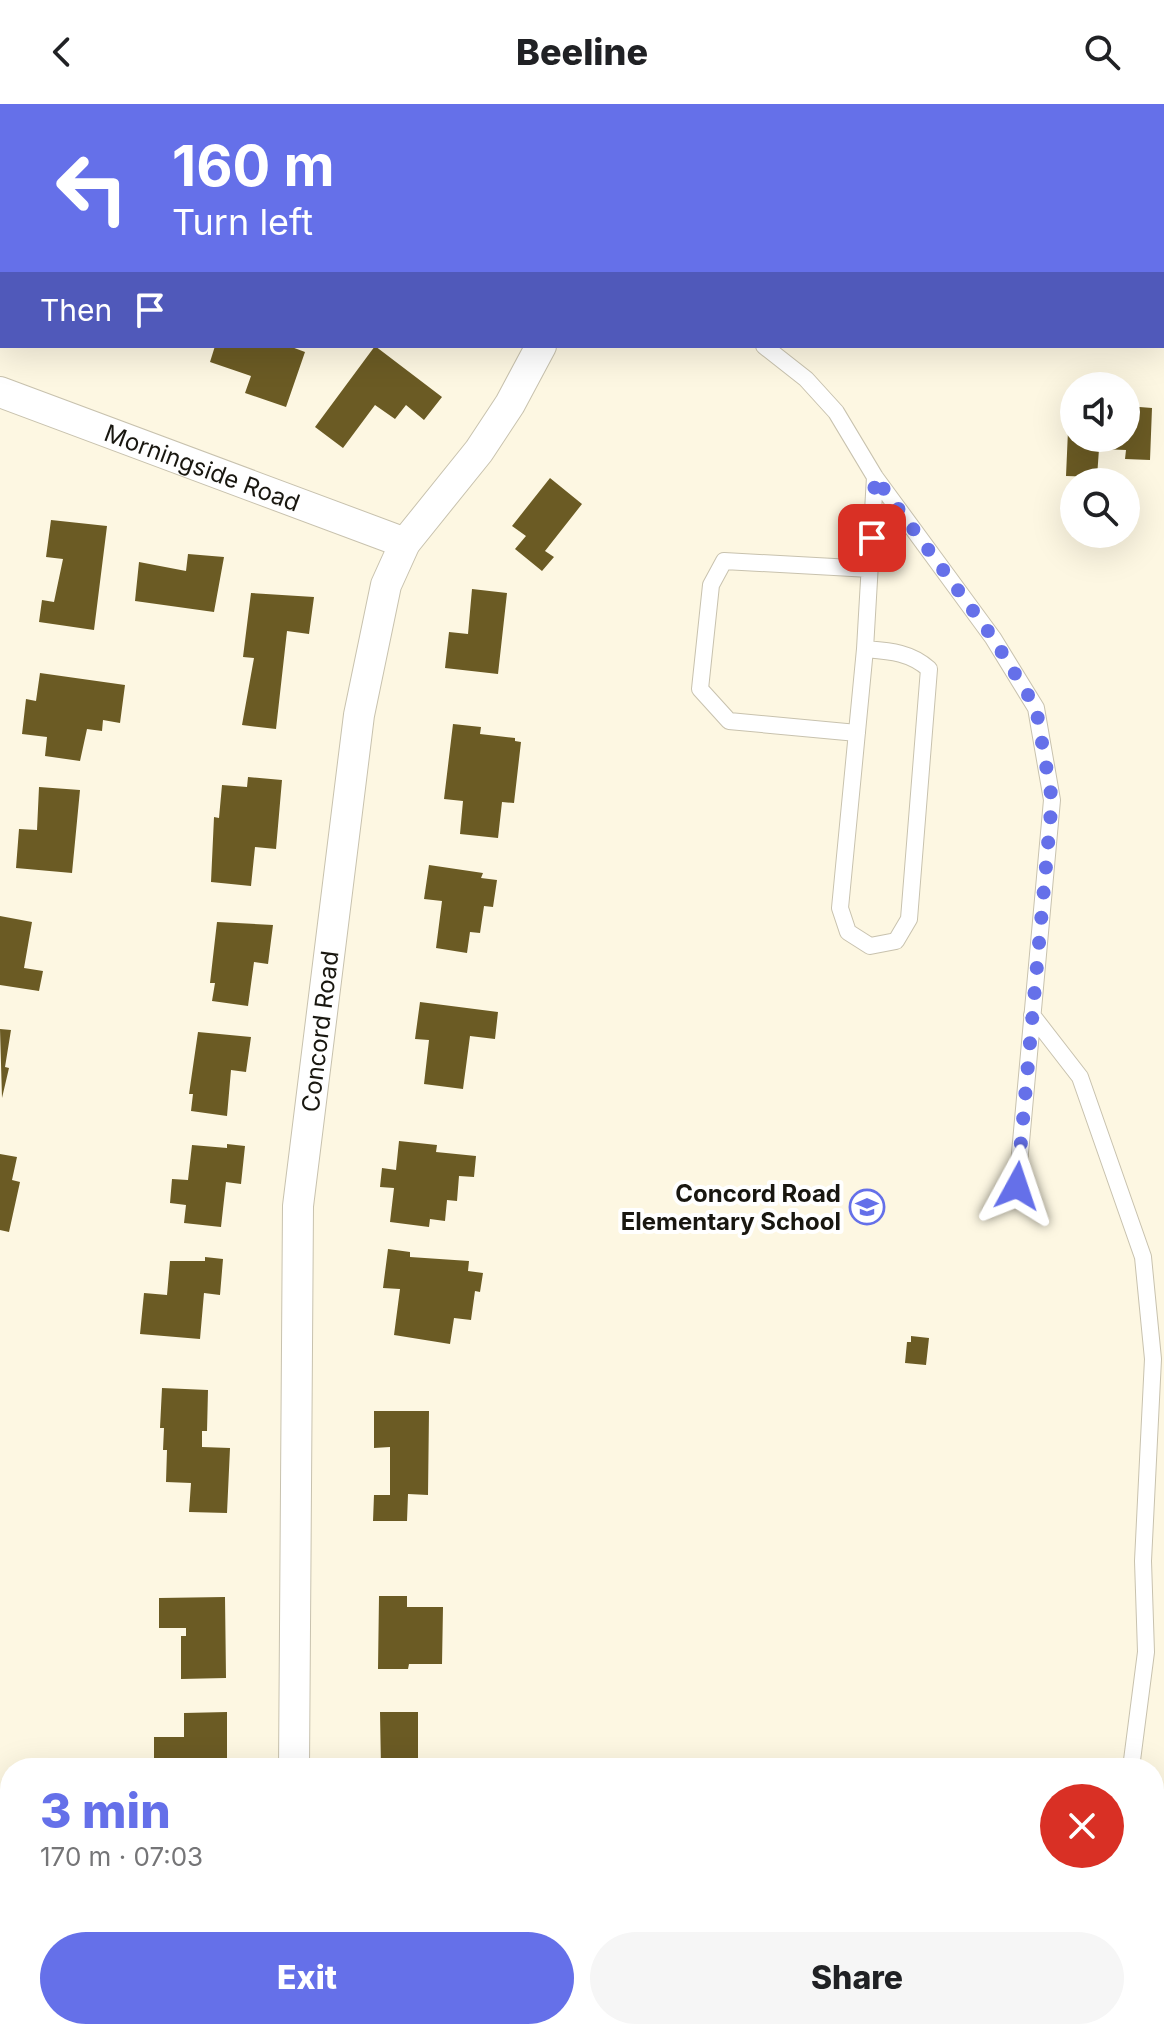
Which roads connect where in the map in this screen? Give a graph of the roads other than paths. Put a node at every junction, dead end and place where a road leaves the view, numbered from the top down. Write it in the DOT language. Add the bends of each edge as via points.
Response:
graph roads {
  1 [pos="540,348"];
  2 [pos="767,348"];
  3 [pos="0,392"];
  4 [pos="875,477"];
  5 [pos="405,543"];
  6 [pos="870,569"];
  7 [pos="865,649"];
  8 [pos="857,733"];
  9 [pos="1032,1015"];
  10 [pos="1017,1186"];
  11 [pos="294,1758"];
  12 [pos="1132,1758"];
  1 -- 5 [label="street, Concord Road" via="479,451"];
  2 -- 4 [label="lane" via="836,412"];
  3 -- 5 [label="street, Morningside Road"];
  4 -- 6 [label="lane"];
  4 -- 9 [label="lane" via="993,638 1036,708 1052,800"];
  5 -- 11 [label="street, Concord Road" via="386,585 359,715 298,1206"];
  6 -- 7 [label="lane"];
  6 -- 8 [label="lane" via="724,561 711,585 700,689 729,721"];
  7 -- 8 [label="lane"];
  7 -- 8 [label="lane" via="894,651 929,669 909,919 896,941 870,946 848,932 840,908"];
  9 -- 10 [label="lane"];
  9 -- 12 [label="lane" via="1080,1077 1143,1257 1153,1359 1143,1561 1146,1652"];
}
